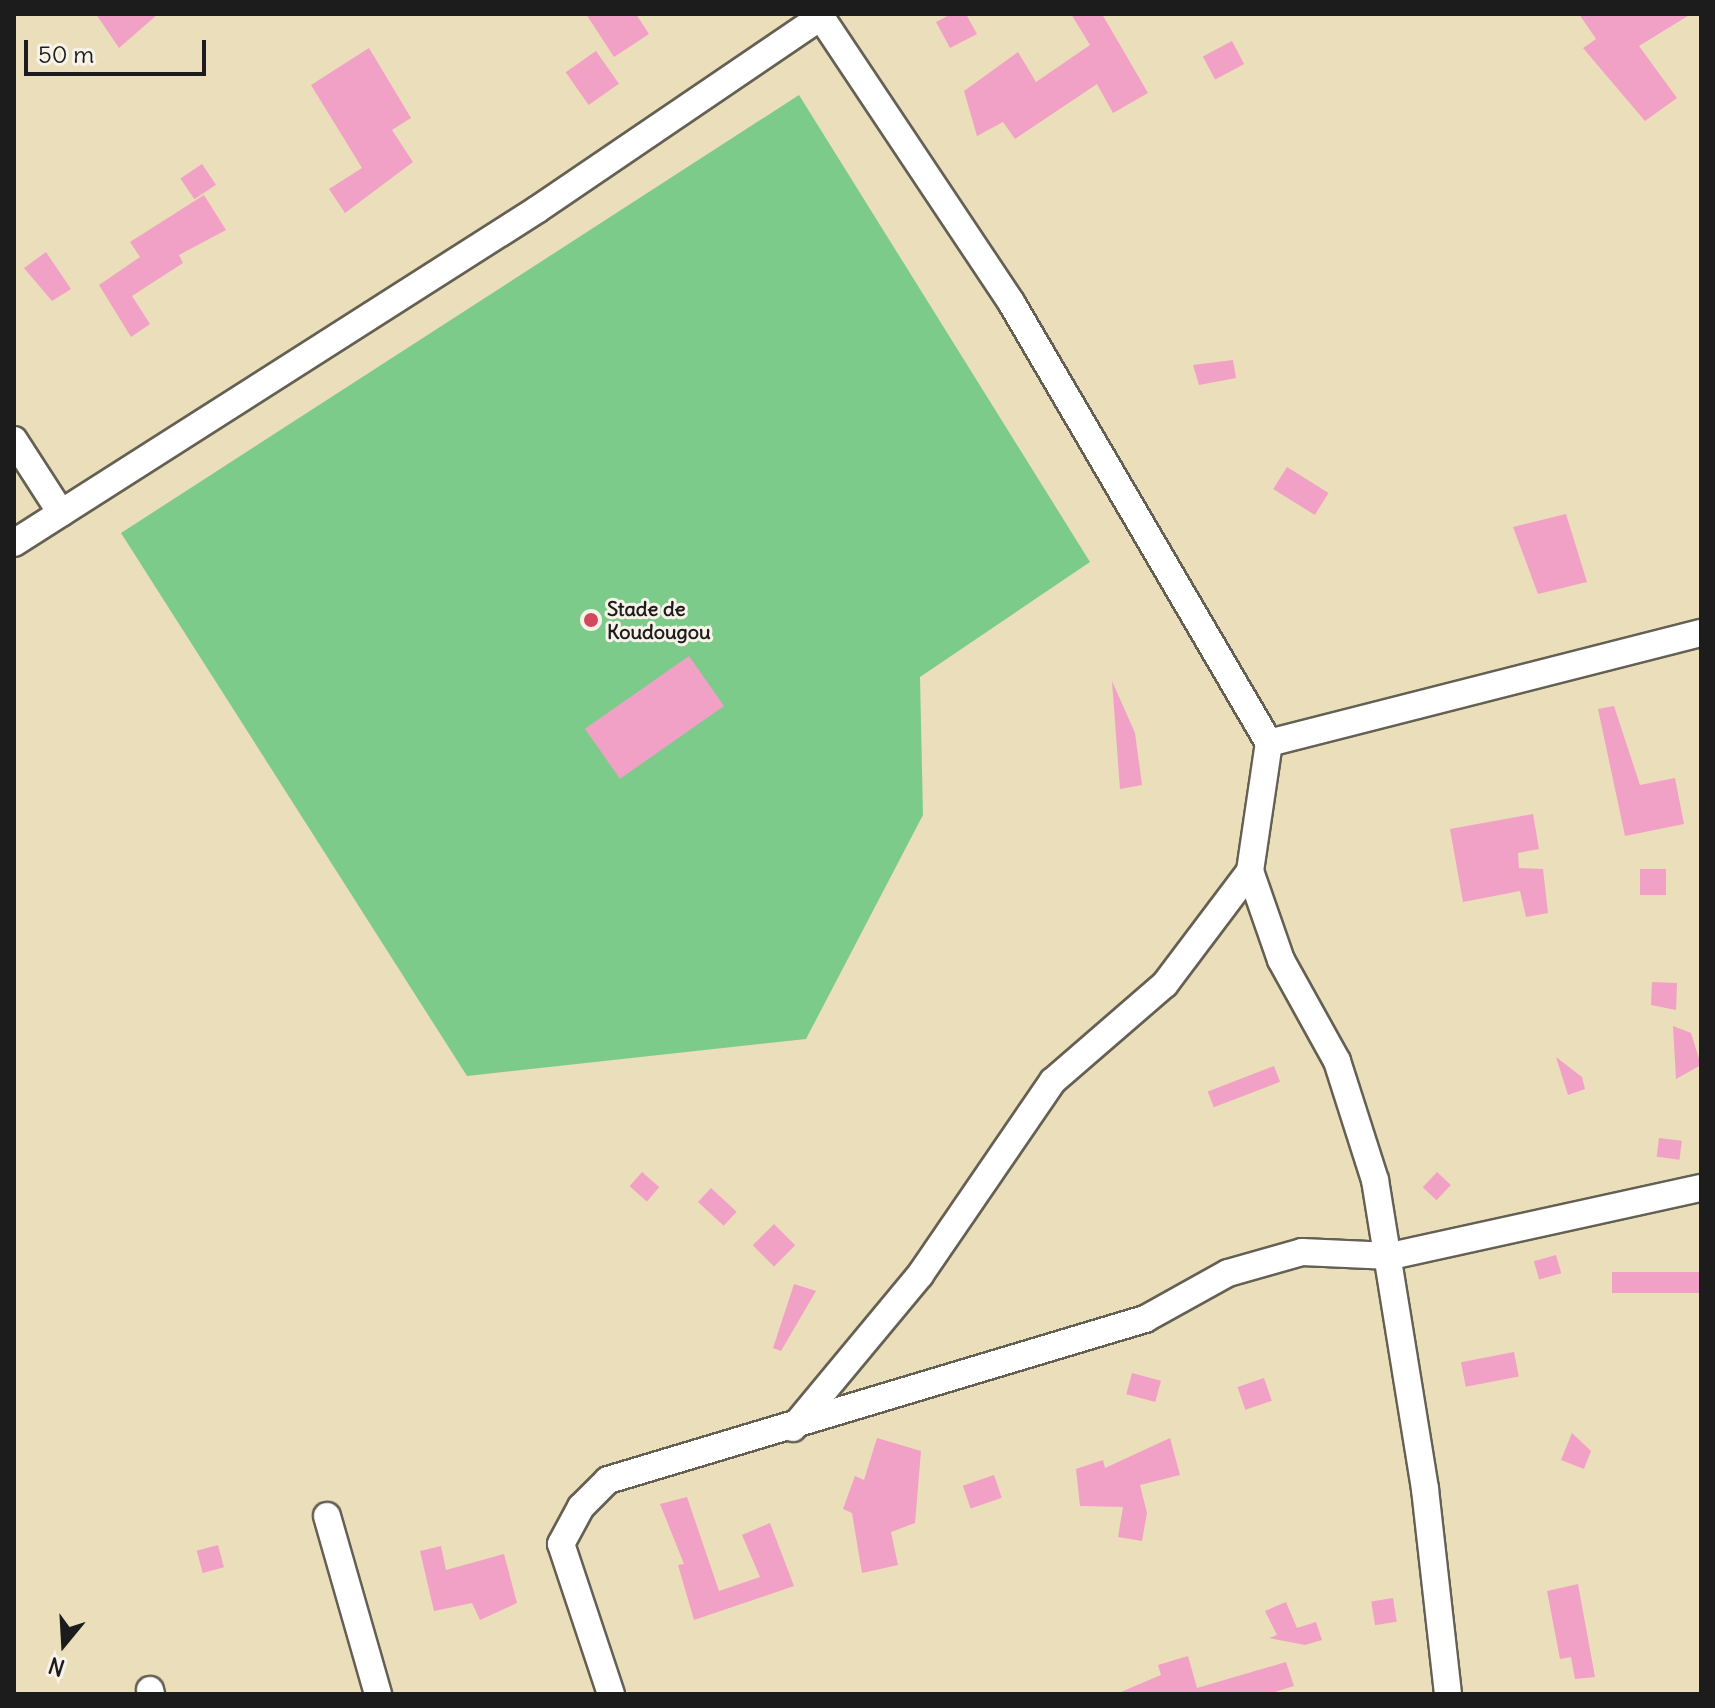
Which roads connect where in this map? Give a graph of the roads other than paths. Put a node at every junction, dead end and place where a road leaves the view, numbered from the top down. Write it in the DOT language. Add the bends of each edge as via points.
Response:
graph roads {
  1 [pos="820,15"];
  2 [pos="14,440"];
  3 [pos="61,513"];
  4 [pos="14,543"];
  5 [pos="1701,633"];
  6 [pos="1269,743"];
  7 [pos="1250,871"];
  8 [pos="1701,1188"];
  9 [pos="1391,1256"];
  10 [pos="793,1428"];
  11 [pos="327,1516"];
  12 [pos="378,1694"];
  13 [pos="611,1694"];
  14 [pos="1448,1694"];
  1 -- 3 [label="street" via="538,209"];
  1 -- 6 [label="street" via="1011,302"];
  2 -- 3 [label="street"];
  3 -- 4 [label="street"];
  5 -- 6 [label="street"];
  6 -- 7 [label="street"];
  7 -- 9 [label="street" via="1281,960 1337,1061 1375,1180"];
  7 -- 10 [label="street" via="1165,984 1053,1081 920,1275"];
  8 -- 9 [label="street"];
  9 -- 10 [label="street" via="1302,1252 1273,1260 1228,1273 1145,1319"];
  9 -- 14 [label="street"];
  10 -- 13 [label="street" via="608,1480 581,1507 561,1544"];
  11 -- 12 [label="street"];
}
